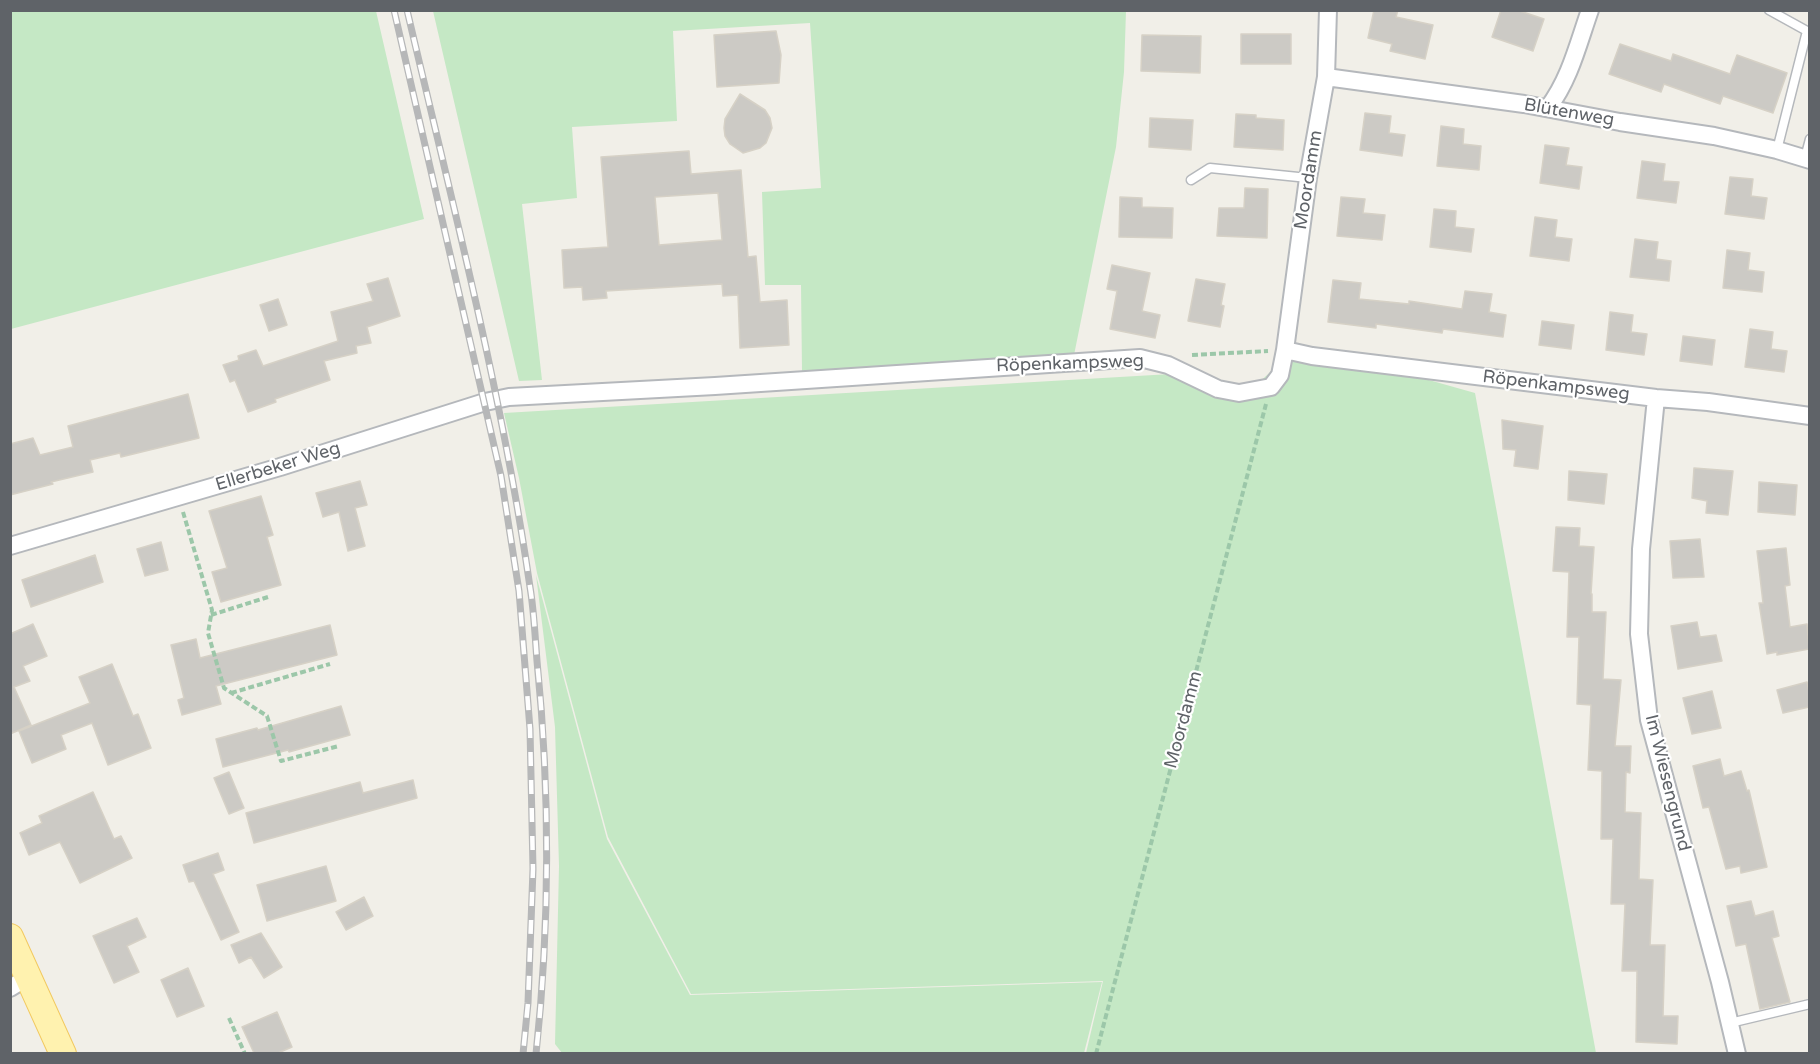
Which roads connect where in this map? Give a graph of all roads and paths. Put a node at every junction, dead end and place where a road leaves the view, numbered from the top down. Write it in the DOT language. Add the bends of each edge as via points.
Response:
graph roads {
  1 [pos="1328,10"];
  2 [pos="1590,10"];
  3 [pos="1769,10"];
  4 [pos="1326,77"];
  5 [pos="1548,108"];
  6 [pos="1809,139"];
  7 [pos="1777,150"];
  8 [pos="1807,159"];
  9 [pos="1308,178"];
  10 [pos="1191,180"];
  11 [pos="1285,350"];
  12 [pos="1185,355"];
  13 [pos="1271,387"];
  14 [pos="547,395"];
  15 [pos="1656,398"];
  16 [pos="1809,416"];
  17 [pos="178,497"];
  18 [pos="10,546"];
  19 [pos="268,597"];
  20 [pos="211,616"];
  21 [pos="330,664"];
  22 [pos="231,693"];
  23 [pos="339,746"];
  24 [pos="10,937"];
  25 [pos="19,983"];
  26 [pos="1809,1004"];
  27 [pos="229,1018"];
  28 [pos="1730,1023"];
  29 [pos="63,1053"];
  30 [pos="245,1053"];
  31 [pos="1096,1053"];
  32 [pos="1737,1053"];
  1 -- 4 [label="street, Moordamm"];
  2 -- 5 [label="street" via="1570,69"];
  3 -- 7 [label="lane" via="1807,31"];
  4 -- 5 [label="street, Blütenweg"];
  4 -- 9 [label="street, Moordamm"];
  5 -- 7 [label="street, Blütenweg"];
  6 -- 8 [label="lane"];
  7 -- 8 [label="street, Blütenweg"];
  9 -- 10 [label="lane" via="1210,168"];
  9 -- 11 [label="street, Moordamm"];
  11 -- 12 [label="path"];
  11 -- 13 [label="street" via="1280,375"];
  11 -- 15 [label="street, Röpenkampsweg"];
  13 -- 14 [label="street, Röpenkampsweg" via="1239,393 1218,389 1168,364 1140,358"];
  13 -- 31 [label="path, Moordamm"];
  14 -- 17 [label="street, Ellerbeker Weg" via="485,402"];
  15 -- 16 [label="street, Röpenkampsweg"];
  15 -- 28 [label="street, Im Wiesengrund" via="1641,558 1640,634 1649,720"];
  17 -- 18 [label="street, Ellerbeker Weg"];
  17 -- 20 [label="path"];
  19 -- 20 [label="path"];
  20 -- 22 [label="path" via="207,633 224,688"];
  21 -- 22 [label="path"];
  22 -- 23 [label="path" via="267,716 281,760"];
  24 -- 25 [label="main road"];
  25 -- 29 [label="main road"];
  26 -- 28 [label="lane"];
  27 -- 30 [label="path"];
  28 -- 32 [label="street, Im Wiesengrund"];
}
